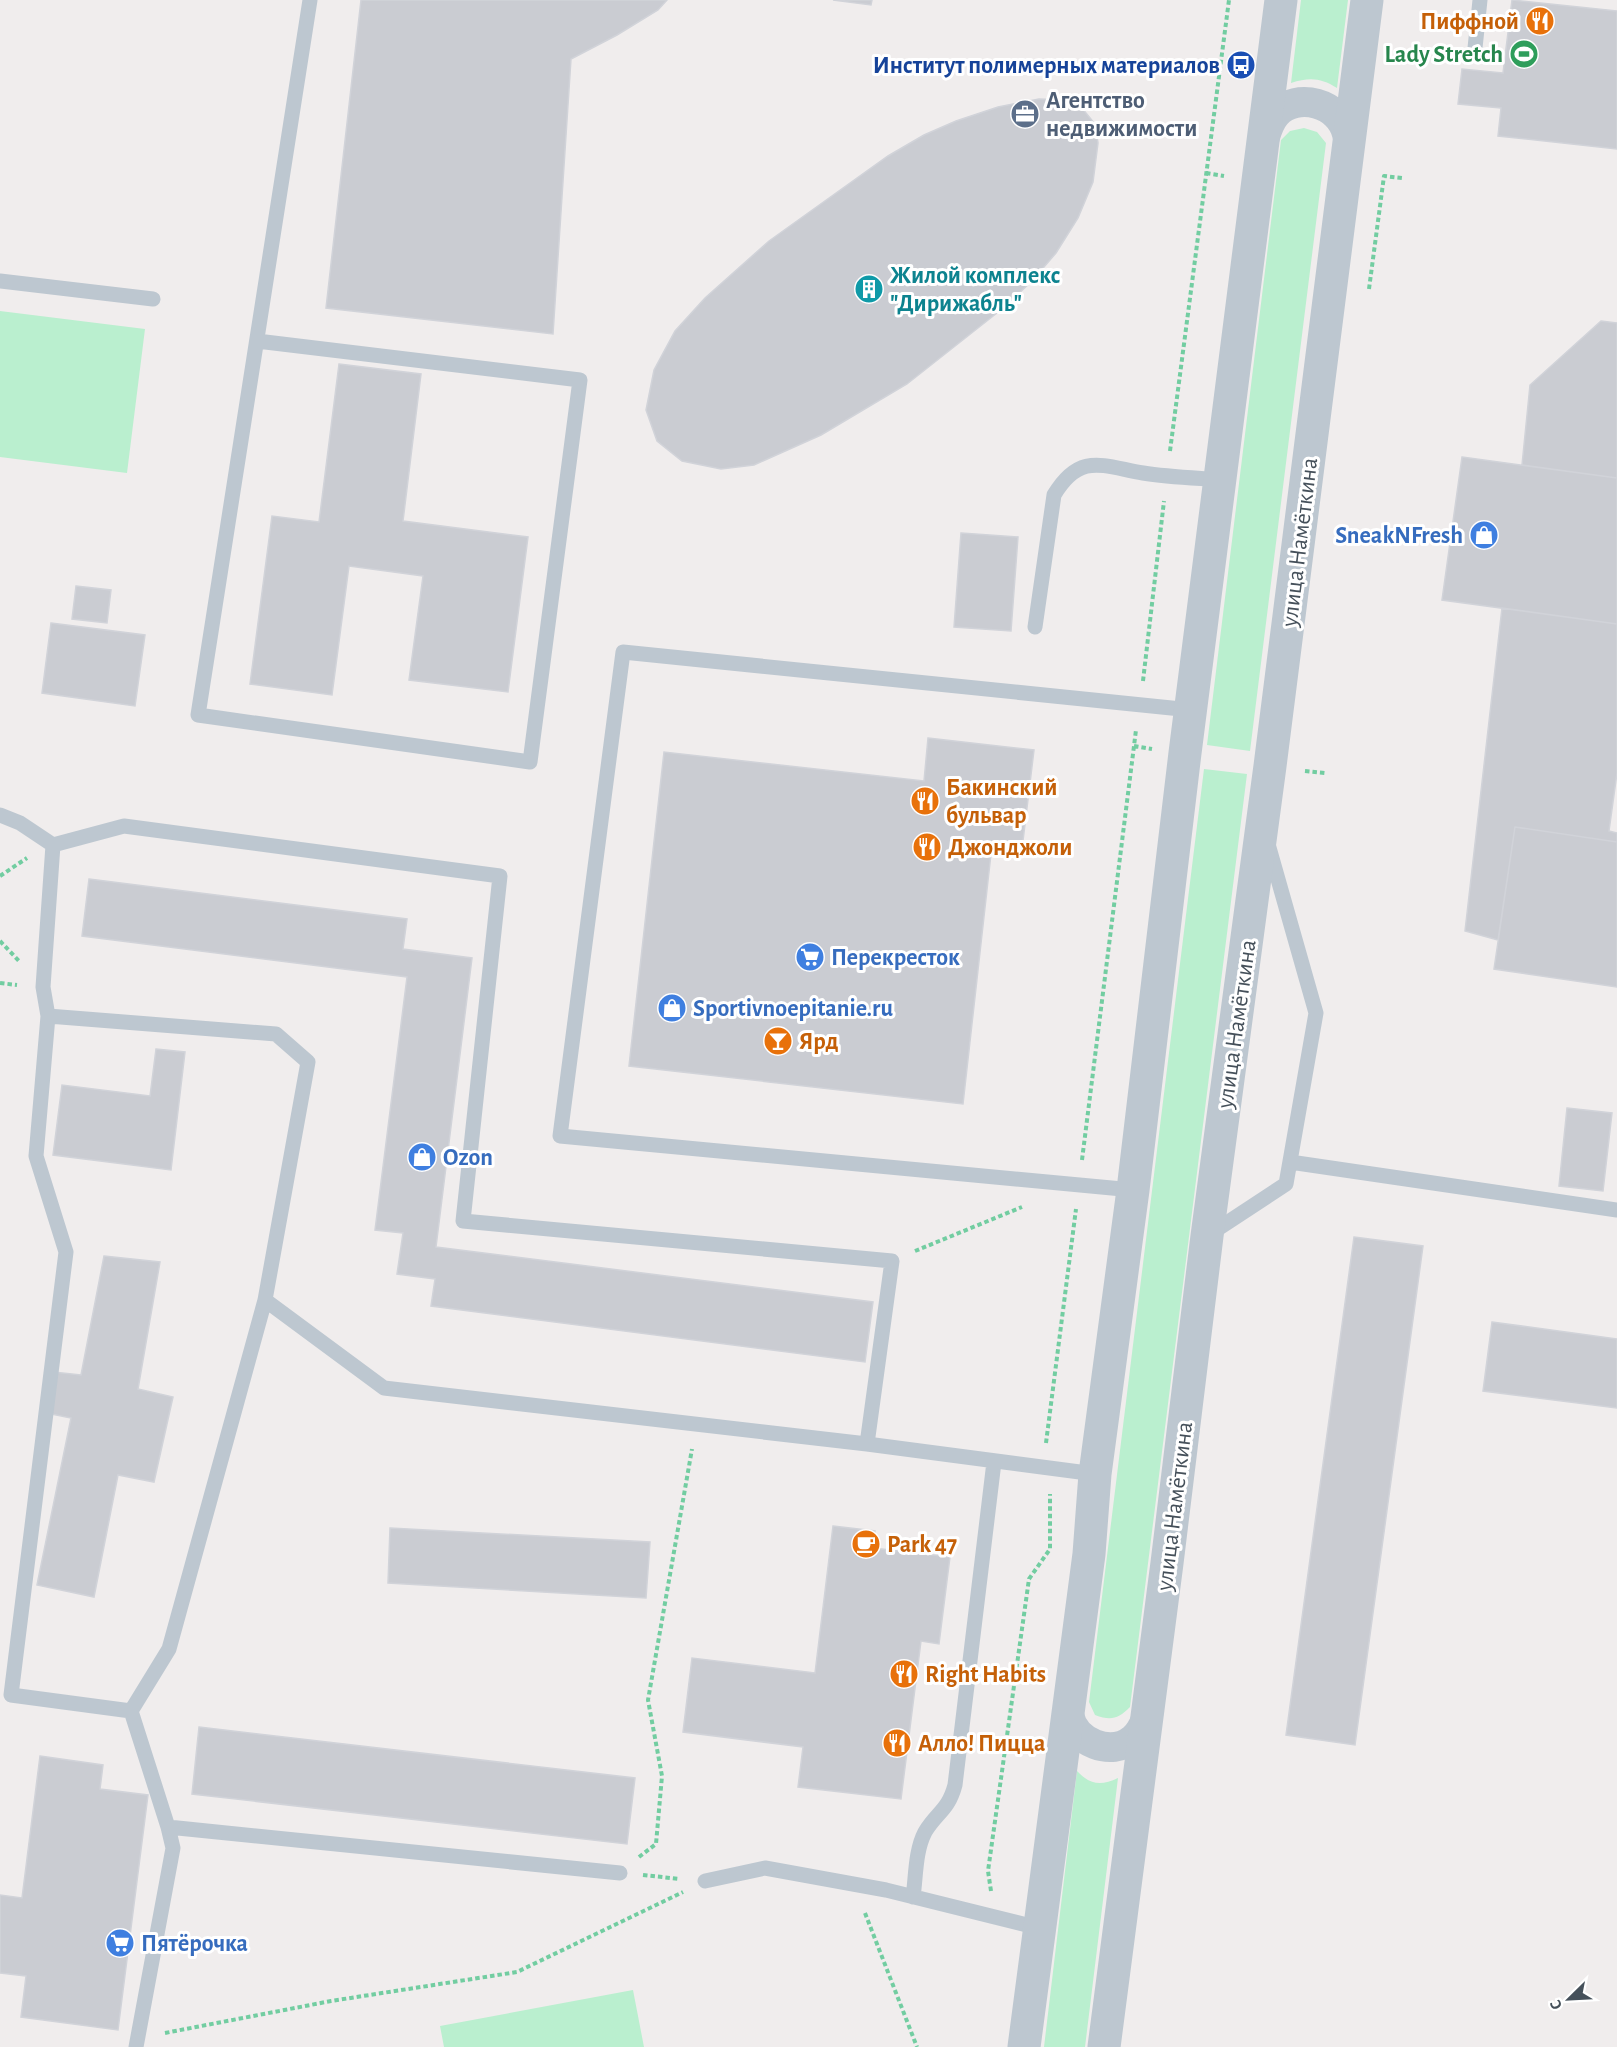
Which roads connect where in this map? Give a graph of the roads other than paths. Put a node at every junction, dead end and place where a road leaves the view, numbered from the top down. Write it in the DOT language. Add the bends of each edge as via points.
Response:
graph roads {
  1 [pos="310,0"];
  2 [pos="1281,0"];
  3 [pos="1367,0"];
  4 [pos="1480,0"];
  5 [pos="1474,48"];
  6 [pos="1264,140"];
  7 [pos="1348,148"];
  8 [pos="0,280"];
  9 [pos="153,299"];
  10 [pos="257,340"];
  11 [pos="1221,480"];
  12 [pos="1035,627"];
  13 [pos="1191,710"];
  14 [pos="0,815"];
  15 [pos="1262,825"];
  16 [pos="53,845"];
  17 [pos="48,1016"];
  18 [pos="1290,1162"];
  19 [pos="1134,1190"];
  20 [pos="1617,1210"];
  21 [pos="1207,1236"];
  22 [pos="265,1300"];
  23 [pos="867,1444"];
  24 [pos="994,1462"];
  25 [pos="1095,1474"];
  26 [pos="1070,1700"];
  27 [pos="131,1711"];
  28 [pos="1148,1714"];
  29 [pos="168,1827"];
  30 [pos="620,1873"];
  31 [pos="705,1881"];
  32 [pos="913,1898"];
  33 [pos="1039,1928"];
  34 [pos="137,2043"];
  35 [pos="1024,2047"];
  36 [pos="1104,2047"];
  1 -- 10 [label="lane"];
  2 -- 6 [label="street"];
  3 -- 7 [label="street, улица Намёткина"];
  4 -- 5 [label="lane"];
  6 -- 7 [label="street" via="1276,113 1303,101 1331,109 1347,133"];
  6 -- 11 [label="street"];
  7 -- 15 [label="street, улица Намёткина"];
  8 -- 9 [label="lane"];
  10 -- 10 [label="lane" via="580,380 530,762 198,715"];
  11 -- 12 [label="lane" via="1095,464 1064,479 1054,495"];
  11 -- 13 [label="street"];
  13 -- 19 [label="street"];
  13 -- 19 [label="lane" via="623,652 560,1136"];
  14 -- 16 [label="lane"];
  15 -- 18 [label="lane" via="1316,1013"];
  15 -- 21 [label="street, улица Намёткина"];
  16 -- 17 [label="lane" via="43,987"];
  16 -- 23 [label="lane" via="124,826 500,876 463,1221 892,1261"];
  17 -- 22 [label="lane" via="276,1034 308,1062"];
  17 -- 27 [label="lane" via="36,1156 66,1252 11,1695"];
  18 -- 20 [label="lane"];
  18 -- 21 [label="lane" via="1286,1184"];
  19 -- 25 [label="street"];
  21 -- 28 [label="street, улица Намёткина"];
  22 -- 23 [label="lane" via="384,1389"];
  22 -- 27 [label="lane" via="170,1649"];
  23 -- 24 [label="lane"];
  24 -- 25 [label="lane"];
  24 -- 32 [label="lane" via="955,1785 949,1804 922,1839"];
  25 -- 26 [label="street"];
  26 -- 28 [label="street" via="1069,1714 1074,1727 1083,1738 1108,1747 1133,1739"];
  26 -- 33 [label="street"];
  27 -- 29 [label="lane"];
  28 -- 36 [label="street, улица Намёткина"];
  29 -- 30 [label="lane"];
  29 -- 34 [label="lane" via="173,1848"];
  31 -- 32 [label="lane" via="765,1868"];
  32 -- 33 [label="lane"];
  33 -- 35 [label="street"];
}
